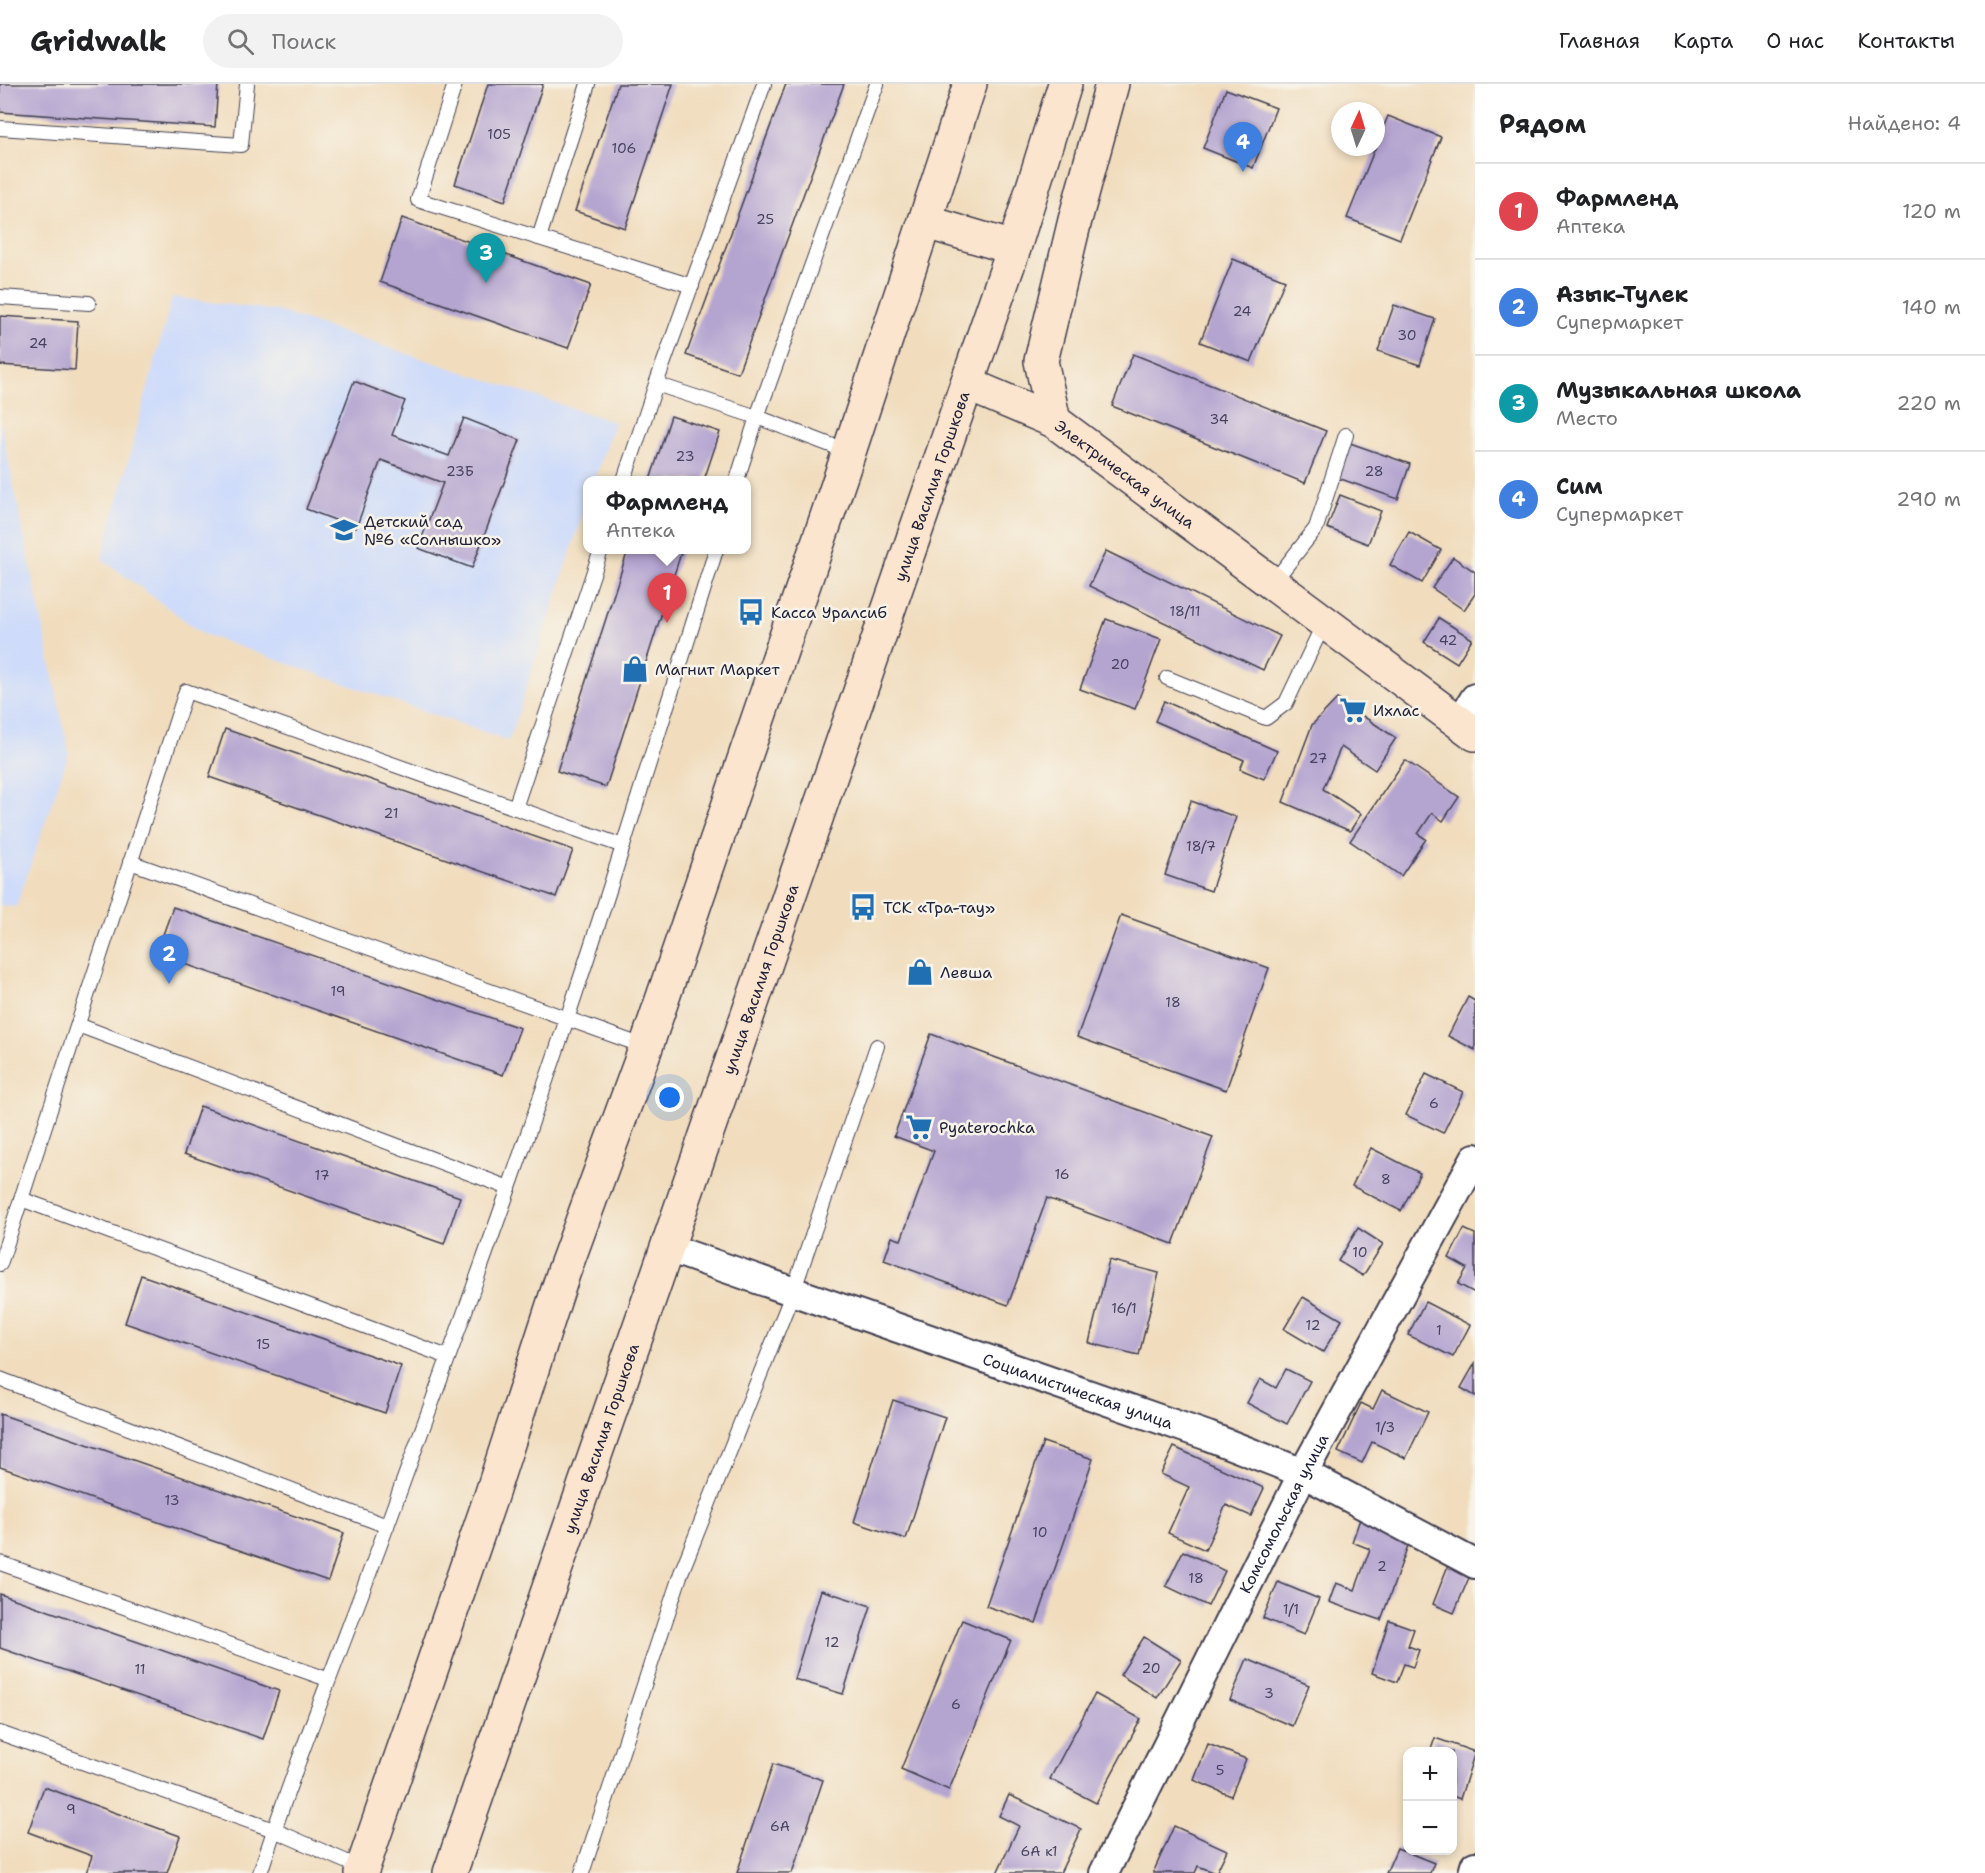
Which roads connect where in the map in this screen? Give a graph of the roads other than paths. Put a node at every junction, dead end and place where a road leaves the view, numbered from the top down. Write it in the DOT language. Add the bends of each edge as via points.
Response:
graph roads {
  1 [pos="248,84"];
  2 [pos="455,84"];
  3 [pos="588,84"];
  4 [pos="764,84"];
  5 [pos="877,84"];
  6 [pos="970,84"];
  7 [pos="1065,84"];
  8 [pos="1112,84"];
  9 [pos="0,128"];
  10 [pos="926,222"];
  11 [pos="539,238"];
  12 [pos="1014,248"];
  13 [pos="692,286"];
  14 [pos="0,297"];
  15 [pos="89,303"];
  16 [pos="656,384"];
  17 [pos="968,384"];
  18 [pos="757,417"];
  19 [pos="1054,421"];
  20 [pos="1346,435"];
  21 [pos="849,452"];
  22 [pos="625,476"];
  23 [pos="738,476"];
  24 [pos="599,554"];
  25 [pos="714,554"];
  26 [pos="1272,584"];
  27 [pos="1324,623"];
  28 [pos="1167,678"];
  29 [pos="1470,718"];
  30 [pos="515,808"];
  31 [pos="623,846"];
  32 [pos="130,862"];
  33 [pos="570,1018"];
  34 [pos="78,1025"];
  35 [pos="877,1046"];
  36 [pos="646,1047"];
  37 [pos="1475,1158"];
  38 [pos="508,1188"];
  39 [pos="21,1199"];
  40 [pos="668,1248"];
  41 [pos="0,1264"];
  42 [pos="793,1292"];
  43 [pos="448,1357"];
  44 [pos="0,1378"];
  45 [pos="1302,1473"];
  46 [pos="387,1526"];
  47 [pos="0,1563"];
  48 [pos="1475,1564"];
  49 [pos="327,1679"];
  50 [pos="0,1733"];
  51 [pos="274,1830"];
  52 [pos="1475,1866"];
  53 [pos="362,1871"];
  54 [pos="260,1873"];
  55 [pos="450,1873"];
  56 [pos="582,1873"];
  57 [pos="1104,1873"];
  58 [pos="1473,1873"];
  1 -- 9 [label="lane" via="241,145"];
  2 -- 11 [label="lane" via="418,200"];
  3 -- 11 [label="lane"];
  4 -- 13 [label="lane"];
  5 -- 18 [label="lane"];
  6 -- 10 [label="main road"];
  7 -- 12 [label="main road, улица Василия Горшкова"];
  8 -- 19 [label="main road, Электрическая улица" via="1041,361"];
  10 -- 12 [label="main road"];
  10 -- 21 [label="main road"];
  11 -- 13 [label="lane"];
  12 -- 17 [label="main road, улица Василия Горшкова"];
  13 -- 16 [label="lane"];
  14 -- 15 [label="lane"];
  16 -- 18 [label="lane"];
  16 -- 22 [label="lane"];
  17 -- 19 [label="main road"];
  17 -- 40 [label="main road, улица Василия Горшкова"];
  18 -- 21 [label="lane"];
  18 -- 23 [label="lane"];
  19 -- 26 [label="main road, Электрическая улица"];
  20 -- 26 [label="lane" via="1316,528"];
  21 -- 36 [label="main road"];
  24 -- 30 [label="lane"];
  25 -- 31 [label="lane"];
  26 -- 27 [label="main road, Электрическая улица"];
  27 -- 28 [label="lane" via="1286,703 1266,718"];
  27 -- 29 [label="main road, Электрическая улица"];
  30 -- 31 [label="lane"];
  30 -- 32 [label="lane" via="186,691"];
  31 -- 33 [label="lane"];
  32 -- 33 [label="lane"];
  32 -- 34 [label="lane"];
  33 -- 36 [label="lane"];
  33 -- 38 [label="lane"];
  34 -- 38 [label="lane"];
  34 -- 39 [label="lane"];
  35 -- 42 [label="lane"];
  36 -- 53 [label="main road" via="564,1271"];
  37 -- 45 [label="street, Комсомольская улица"];
  38 -- 43 [label="lane"];
  39 -- 41 [label="lane"];
  39 -- 43 [label="lane"];
  40 -- 42 [label="street, Социалистическая улица"];
  40 -- 55 [label="main road, улица Василия Горшкова"];
  42 -- 45 [label="street, Социалистическая улица" via="1208,1436"];
  42 -- 56 [label="lane" via="681,1574"];
  43 -- 46 [label="lane"];
  44 -- 46 [label="lane"];
  45 -- 48 [label="street, Социалистическая улица"];
  45 -- 57 [label="street, Комсомольская улица"];
  46 -- 49 [label="lane"];
  47 -- 49 [label="lane"];
  49 -- 51 [label="lane"];
  50 -- 51 [label="lane"];
  51 -- 53 [label="lane"];
  51 -- 54 [label="lane"];
  52 -- 58 [label="street"];
}
